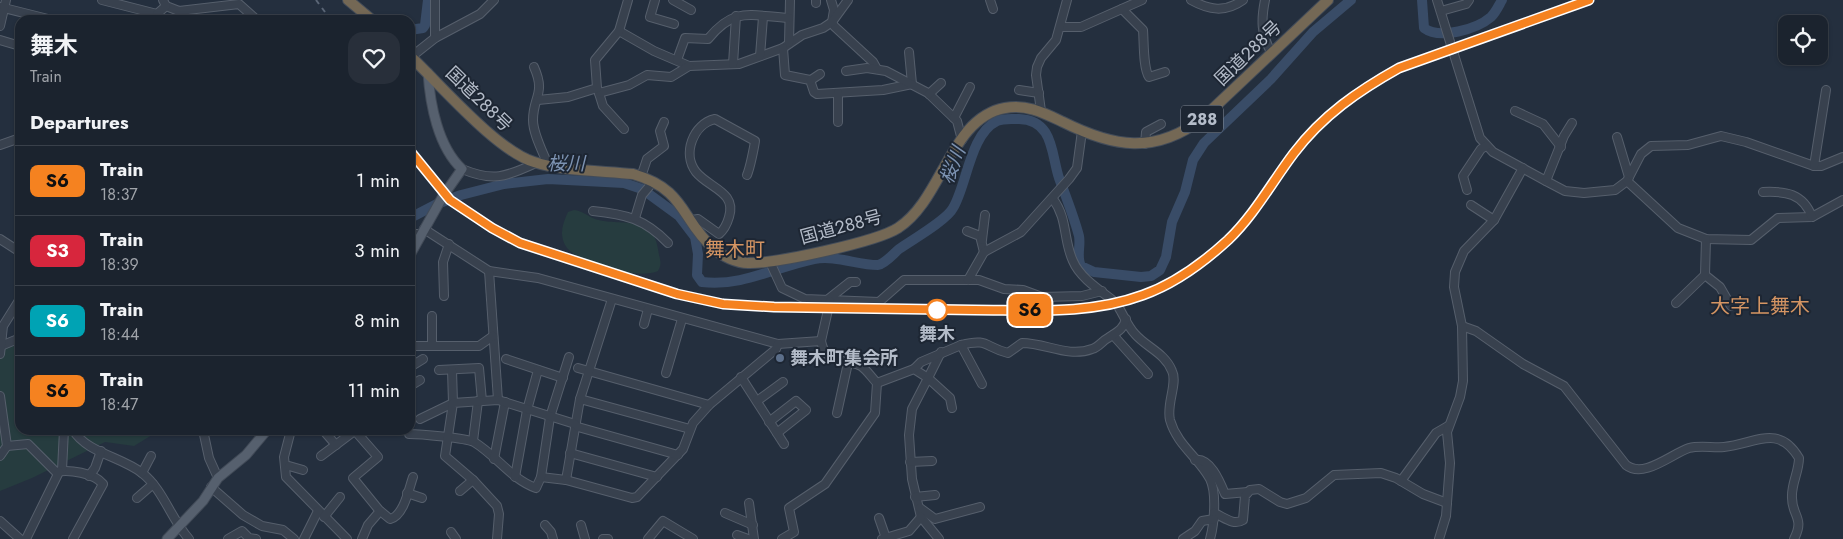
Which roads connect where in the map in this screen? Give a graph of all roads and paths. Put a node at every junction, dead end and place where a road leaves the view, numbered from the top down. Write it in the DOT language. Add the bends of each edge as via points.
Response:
graph roads {
  1 [pos="102,0"];
  2 [pos="348,0"];
  3 [pos="435,0"];
  4 [pos="494,0"];
  5 [pos="628,0"];
  6 [pos="655,0"];
  7 [pos="673,0"];
  8 [pos="790,0"];
  9 [pos="831,0"];
  10 [pos="848,0"];
  11 [pos="990,0"];
  12 [pos="1067,0"];
  13 [pos="1142,0"];
  14 [pos="1191,0"];
  15 [pos="1243,0"];
  16 [pos="1265,0"];
  17 [pos="1328,0"];
  18 [pos="1437,0"];
  19 [pos="1470,0"];
  20 [pos="240,2"];
  21 [pos="164,3"];
  22 [pos="196,4"];
  23 [pos="1451,4"];
  24 [pos="3,5"];
  25 [pos="1122,8"];
  26 [pos="993,9"];
  27 [pos="691,10"];
  28 [pos="1441,11"];
  29 [pos="36,15"];
  30 [pos="151,15"];
  31 [pos="158,15"];
  32 [pos="251,15"];
  33 [pos="366,15"];
  34 [pos="736,16"];
  35 [pos="763,17"];
  36 [pos="789,18"];
  37 [pos="832,22"];
  38 [pos="674,24"];
  39 [pos="0,26"];
  40 [pos="1061,27"];
  41 [pos="619,32"];
  42 [pos="434,38"];
  43 [pos="0,40"];
  44 [pos="15,44"];
  45 [pos="786,45"];
  46 [pos="909,52"];
  47 [pos="1271,52"];
  48 [pos="415,54"];
  49 [pos="760,56"];
  50 [pos="677,60"];
  51 [pos="415,61"];
  52 [pos="733,64"];
  53 [pos="689,66"];
  54 [pos="534,67"];
  55 [pos="877,69"];
  56 [pos="846,71"];
  57 [pos="1164,72"];
  58 [pos="428,73"];
  59 [pos="820,74"];
  60 [pos="811,80"];
  61 [pos="941,83"];
  62 [pos="912,84"];
  63 [pos="970,87"];
  64 [pos="1018,90"];
  65 [pos="1826,90"];
  66 [pos="598,91"];
  67 [pos="838,93"];
  68 [pos="1039,93"];
  69 [pos="929,94"];
  70 [pos="538,100"];
  71 [pos="1041,111"];
  72 [pos="1515,111"];
  73 [pos="954,118"];
  74 [pos="664,122"];
  75 [pos="838,122"];
  76 [pos="1572,123"];
  77 [pos="1161,124"];
  78 [pos="624,129"];
  79 [pos="1082,132"];
  80 [pos="1617,137"];
  81 [pos="15,140"];
  82 [pos="962,140"];
  83 [pos="1145,144"];
  84 [pos="0,145"];
  85 [pos="1486,146"];
  86 [pos="1561,147"];
  87 [pos="1839,159"];
  88 [pos="536,163"];
  89 [pos="548,165"];
  90 [pos="1814,166"];
  91 [pos="462,168"];
  92 [pos="1523,168"];
  93 [pos="1843,168"];
  94 [pos="747,175"];
  95 [pos="641,177"];
  96 [pos="1628,179"];
  97 [pos="1546,181"];
  98 [pos="650,184"];
  99 [pos="1467,190"];
  100 [pos="1763,192"];
  101 [pos="1053,198"];
  102 [pos="1843,200"];
  103 [pos="1471,205"];
  104 [pos="593,212"];
  105 [pos="985,215"];
  106 [pos="1812,217"];
  107 [pos="635,218"];
  108 [pos="692,220"];
  109 [pos="1494,220"];
  110 [pos="967,231"];
  111 [pos="423,232"];
  112 [pos="415,233"];
  113 [pos="0,239"];
  114 [pos="1706,239"];
  115 [pos="982,240"];
  116 [pos="450,244"];
  117 [pos="668,244"];
  118 [pos="415,246"];
  119 [pos="15,249"];
  120 [pos="984,252"];
  121 [pos="773,268"];
  122 [pos="490,271"];
  123 [pos="1704,275"];
  124 [pos="968,280"];
  125 [pos="856,282"];
  126 [pos="1102,292"];
  127 [pos="444,296"];
  128 [pos="831,297"];
  129 [pos="612,299"];
  130 [pos="1676,303"];
  131 [pos="15,306"];
  132 [pos="1731,306"];
  133 [pos="648,309"];
  134 [pos="432,316"];
  135 [pos="682,319"];
  136 [pos="1126,319"];
  137 [pos="644,324"];
  138 [pos="1462,326"];
  139 [pos="1113,334"];
  140 [pos="493,336"];
  141 [pos="15,341"];
  142 [pos="821,341"];
  143 [pos="778,344"];
  144 [pos="432,345"];
  145 [pos="961,345"];
  146 [pos="415,346"];
  147 [pos="1,350"];
  148 [pos="941,352"];
  149 [pos="569,357"];
  150 [pos="423,359"];
  151 [pos="506,359"];
  152 [pos="848,363"];
  153 [pos="415,364"];
  154 [pos="578,368"];
  155 [pos="914,369"];
  156 [pos="439,370"];
  157 [pos="452,370"];
  158 [pos="538,370"];
  159 [pos="588,371"];
  160 [pos="666,373"];
  161 [pos="1148,374"];
  162 [pos="742,377"];
  163 [pos="563,378"];
  164 [pos="928,378"];
  165 [pos="420,380"];
  166 [pos="783,382"];
  167 [pos="415,383"];
  168 [pos="877,383"];
  169 [pos="982,384"];
  170 [pos="0,396"];
  171 [pos="580,399"];
  172 [pos="480,401"];
  173 [pos="501,401"];
  174 [pos="757,401"];
  175 [pos="453,403"];
  176 [pos="709,405"];
  177 [pos="952,408"];
  178 [pos="527,410"];
  179 [pos="837,413"];
  180 [pos="550,417"];
  181 [pos="420,419"];
  182 [pos="769,422"];
  183 [pos="575,424"];
  184 [pos="1448,426"];
  185 [pos="690,429"];
  186 [pos="777,433"];
  187 [pos="415,434"];
  188 [pos="64,435"];
  189 [pos="77,435"];
  190 [pos="204,435"];
  191 [pos="260,435"];
  192 [pos="290,435"];
  193 [pos="327,435"];
  194 [pos="350,435"];
  195 [pos="357,435"];
  196 [pos="448,438"];
  197 [pos="473,441"];
  198 [pos="784,444"];
  199 [pos="336,445"];
  200 [pos="7,446"];
  201 [pos="101,451"];
  202 [pos="570,453"];
  203 [pos="678,455"];
  204 [pos="0,456"];
  205 [pos="151,456"];
  206 [pos="321,456"];
  207 [pos="494,459"];
  208 [pos="1195,460"];
  209 [pos="932,461"];
  210 [pos="910,462"];
  211 [pos="289,466"];
  212 [pos="303,470"];
  213 [pos="60,471"];
  214 [pos="142,473"];
  215 [pos="89,476"];
  216 [pos="413,476"];
  217 [pos="658,476"];
  218 [pos="515,477"];
  219 [pos="541,477"];
  220 [pos="218,478"];
  221 [pos="473,480"];
  222 [pos="566,480"];
  223 [pos="1401,481"];
  224 [pos="152,484"];
  225 [pos="211,487"];
  226 [pos="460,491"];
  227 [pos="1248,492"];
  228 [pos="407,493"];
  229 [pos="935,495"];
  230 [pos="340,497"];
  231 [pos="915,497"];
  232 [pos="136,498"];
  233 [pos="422,498"];
  234 [pos="749,503"];
  235 [pos="1447,503"];
  236 [pos="918,507"];
  237 [pos="980,507"];
  238 [pos="318,511"];
  239 [pos="380,511"];
  240 [pos="725,513"];
  241 [pos="1214,516"];
  242 [pos="324,517"];
  243 [pos="921,517"];
  244 [pos="879,518"];
  245 [pos="0,521"];
  246 [pos="546,525"];
  247 [pos="581,526"];
  248 [pos="753,526"];
  249 [pos="178,528"];
  250 [pos="450,532"];
  251 [pos="738,534"];
  252 [pos="549,535"];
  253 [pos="884,538"];
  254 [pos="20,539"];
  255 [pos="26,539"];
  256 [pos="73,539"];
  257 [pos="167,539"];
  258 [pos="189,539"];
  259 [pos="228,539"];
  260 [pos="256,539"];
  261 [pos="294,539"];
  262 [pos="304,539"];
  263 [pos="347,539"];
  264 [pos="362,539"];
  265 [pos="456,539"];
  266 [pos="497,539"];
  267 [pos="585,539"];
  268 [pos="603,539"];
  269 [pos="608,539"];
  270 [pos="648,539"];
  271 [pos="692,539"];
  272 [pos="748,539"];
  273 [pos="754,539"];
  274 [pos="782,539"];
  275 [pos="939,539"];
  276 [pos="1183,539"];
  277 [pos="1210,539"];
  278 [pos="1439,539"];
  279 [pos="1794,539"];
  1 -- 30 [label="street"];
  2 -- 33 [label="highway"];
  3 -- 42 [label="street"];
  4 -- 42 [label="street" via="480,14"];
  5 -- 41 [label="street"];
  6 -- 38 [label="street" via="650,17"];
  7 -- 27 [label="street"];
  8 -- 36 [label="street"];
  9 -- 37 [label="street" via="834,10"];
  10 -- 37 [label="street"];
  11 -- 26 [label="street"];
  12 -- 40 [label="street"];
  13 -- 25 [label="street"];
  14 -- 15 [label="street" via="1212,10 1231,7"];
  16 -- 47 [label="street" via="1262,28"];
  17 -- 47 [label="highway, 国道288号 / 288"];
  18 -- 28 [label="street"];
  19 -- 23 [label="street" via="1466,4"];
  20 -- 22 [label="street"];
  20 -- 32 [label="street"];
  21 -- 22 [label="street" via="179,11"];
  21 -- 31 [label="street"];
  23 -- 28 [label="street"];
  24 -- 29 [label="street"];
  24 -- 39 [label="street"];
  25 -- 40 [label="street" via="1081,28"];
  25 -- 57 [label="street" via="1143,30 1145,69 1149,77"];
  28 -- 85 [label="street" via="1478,134"];
  34 -- 35 [label="street"];
  34 -- 50 [label="street" via="721,23 708,39 685,38"];
  34 -- 52 [label="street"];
  35 -- 36 [label="street"];
  35 -- 49 [label="street"];
  36 -- 45 [label="street"];
  37 -- 45 [label="street"];
  37 -- 55 [label="street"];
  40 -- 68 [label="street" via="1037,67"];
  41 -- 50 [label="street"];
  41 -- 66 [label="street" via="595,60"];
  42 -- 48 [label="street"];
  43 -- 44 [label="street"];
  45 -- 49 [label="street"];
  45 -- 60 [label="street" via="785,75"];
  46 -- 62 [label="street"];
  47 -- 83 [label="highway, 国道288号 / 288" via="1197,122 1168,138"];
  49 -- 52 [label="street"];
  50 -- 53 [label="street"];
  51 -- 58 [label="highway, 国道288号 / 288"];
  52 -- 53 [label="street"];
  53 -- 66 [label="street" via="671,77 647,75 629,85"];
  54 -- 70 [label="street" via="540,86"];
  55 -- 56 [label="street"];
  55 -- 62 [label="street"];
  58 -- 88 [label="highway, 国道288号 / 288" via="497,140"];
  58 -- 91 [label="main road" via="432,102 443,139 449,155"];
  59 -- 60 [label="street"];
  60 -- 67 [label="street" via="815,93"];
  61 -- 69 [label="street"];
  62 -- 67 [label="street"];
  62 -- 69 [label="street"];
  63 -- 73 [label="street"];
  64 -- 68 [label="street"];
  65 -- 90 [label="street"];
  66 -- 70 [label="street"];
  66 -- 78 [label="street" via="603,106"];
  67 -- 75 [label="street"];
  68 -- 71 [label="street"];
  69 -- 73 [label="street"];
  70 -- 89 [label="street" via="533,122"];
  71 -- 79 [label="highway, 国道288号 / 288"];
  71 -- 82 [label="highway, 国道288号 / 288" via="1019,107 995,110 974,123"];
  72 -- 86 [label="street" via="1543,124"];
  73 -- 82 [label="street"];
  74 -- 95 [label="street" via="660,131 664,146 647,160"];
  76 -- 86 [label="street"];
  77 -- 83 [label="street" via="1146,132"];
  79 -- 83 [label="highway, 国道288号 / 288" via="1111,142"];
  79 -- 101 [label="street" via="1077,168"];
  80 -- 96 [label="street"];
  81 -- 84 [label="street"];
  82 -- 121 [label="highway, 国道288号 / 288" via="924,202 910,219 897,228 884,235"];
  85 -- 92 [label="street"];
  85 -- 99 [label="street" via="1463,176"];
  86 -- 97 [label="street"];
  87 -- 90 [label="street"];
  87 -- 93 [label="street"];
  88 -- 89 [label="highway, 国道288号 / 288"];
  88 -- 91 [label="street" via="501,177 485,176"];
  89 -- 95 [label="highway, 国道288号 / 288"];
  90 -- 96 [label="street" via="1722,136 1688,145 1651,146 1641,154"];
  91 -- 111 [label="main road"];
  92 -- 97 [label="street"];
  92 -- 109 [label="street"];
  94 -- 108 [label="street" via="755,141 715,119 705,123 692,139 692,163 696,171 728,197 731,207 726,225 719,234 698,220"];
  95 -- 98 [label="highway, 国道288号 / 288"];
  96 -- 97 [label="street" via="1612,191 1594,193 1565,190"];
  96 -- 114 [label="street" via="1672,224"];
  98 -- 107 [label="street" via="642,195"];
  98 -- 108 [label="highway, 国道288号 / 288" via="674,196"];
  100 -- 106 [label="street" via="1787,192 1806,207"];
  101 -- 120 [label="street" via="1021,232"];
  101 -- 126 [label="street" via="1061,211 1073,262"];
  102 -- 106 [label="street"];
  103 -- 109 [label="street"];
  104 -- 107 [label="street"];
  105 -- 115 [label="street"];
  106 -- 114 [label="street" via="1778,218 1750,240"];
  107 -- 117 [label="street"];
  108 -- 121 [label="highway, 国道288号 / 288" via="713,248 725,256 742,263"];
  109 -- 138 [label="street" via="1464,251 1456,267 1454,287"];
  110 -- 115 [label="street" via="978,234"];
  111 -- 112 [label="street"];
  111 -- 116 [label="street"];
  111 -- 118 [label="main road"];
  113 -- 119 [label="street"];
  114 -- 123 [label="street"];
  115 -- 120 [label="street"];
  116 -- 122 [label="street"];
  116 -- 127 [label="street" via="443,262"];
  120 -- 124 [label="street"];
  121 -- 128 [label="street" via="782,288 794,294 806,299"];
  122 -- 129 [label="street" via="538,278"];
  122 -- 140 [label="street"];
  123 -- 130 [label="street"];
  123 -- 132 [label="street" via="1720,287"];
  124 -- 126 [label="street" via="1023,290 1042,297"];
  124 -- 128 [label="street" via="904,280 879,302"];
  125 -- 128 [label="street" via="850,282"];
  126 -- 136 [label="street" via="1117,305"];
  128 -- 142 [label="street"];
  129 -- 133 [label="street"];
  129 -- 159 [label="street"];
  131 -- 147 [label="street" via="5,321"];
  133 -- 135 [label="street"];
  133 -- 137 [label="street"];
  134 -- 144 [label="street"];
  135 -- 143 [label="street"];
  135 -- 160 [label="street"];
  136 -- 139 [label="street" via="1122,330"];
  136 -- 208 [label="street" via="1133,332 1157,351 1172,371 1170,421"];
  138 -- 184 [label="street" via="1463,381"];
  138 -- 279 [label="street" via="1476,331 1523,364 1564,386 1626,466 1632,469 1642,470 1691,447 1724,447 1769,438 1784,441 1799,458 1792,495 1800,520"];
  139 -- 145 [label="street" via="1088,351 1059,351 1022,343 1008,353 986,342"];
  139 -- 161 [label="street"];
  140 -- 144 [label="street" via="479,346"];
  140 -- 173 [label="street"];
  141 -- 147 [label="street"];
  142 -- 143 [label="street"];
  142 -- 152 [label="street" via="824,353"];
  143 -- 162 [label="street"];
  144 -- 146 [label="street"];
  145 -- 148 [label="street"];
  145 -- 169 [label="street"];
  148 -- 155 [label="street"];
  148 -- 164 [label="street"];
  149 -- 163 [label="street"];
  150 -- 153 [label="street"];
  151 -- 158 [label="street"];
  152 -- 168 [label="street" via="862,367"];
  152 -- 179 [label="street"];
  154 -- 159 [label="street"];
  155 -- 164 [label="street"];
  155 -- 168 [label="street"];
  156 -- 157 [label="street"];
  157 -- 172 [label="street" via="479,368"];
  157 -- 175 [label="street"];
  158 -- 163 [label="street"];
  158 -- 178 [label="street"];
  159 -- 171 [label="street"];
  159 -- 176 [label="street"];
  162 -- 174 [label="street"];
  162 -- 176 [label="street"];
  163 -- 180 [label="street"];
  164 -- 177 [label="street" via="950,398"];
  164 -- 210 [label="street" via="912,409"];
  165 -- 167 [label="street"];
  166 -- 174 [label="street"];
  168 -- 274 [label="street" via="875,414 825,484 790,508 794,532"];
  170 -- 200 [label="street"];
  171 -- 183 [label="street"];
  171 -- 185 [label="street"];
  172 -- 173 [label="street"];
  172 -- 175 [label="street"];
  172 -- 197 [label="street"];
  173 -- 178 [label="street"];
  173 -- 207 [label="street"];
  174 -- 182 [label="street"];
  175 -- 181 [label="street"];
  175 -- 196 [label="street"];
  176 -- 185 [label="street"];
  178 -- 180 [label="street"];
  178 -- 218 [label="street"];
  180 -- 183 [label="street"];
  180 -- 219 [label="street"];
  182 -- 186 [label="street"];
  182 -- 186 [label="street" via="796,401 806,410"];
  183 -- 202 [label="street"];
  183 -- 203 [label="street"];
  184 -- 223 [label="street" via="1436,433"];
  184 -- 235 [label="street"];
  185 -- 203 [label="street"];
  186 -- 198 [label="street"];
  187 -- 196 [label="street"];
  188 -- 213 [label="street"];
  189 -- 201 [label="street" via="83,442"];
  190 -- 220 [label="street"];
  191 -- 220 [label="main road" via="246,455"];
  192 -- 238 [label="street" via="284,457 286,477"];
  193 -- 199 [label="street"];
  194 -- 199 [label="street"];
  195 -- 239 [label="street" via="378,457 353,478"];
  196 -- 197 [label="street"];
  196 -- 221 [label="street" via="446,457"];
  197 -- 207 [label="street"];
  199 -- 206 [label="street"];
  200 -- 204 [label="street"];
  200 -- 213 [label="street" via="30,445 56,472"];
  201 -- 214 [label="street"];
  201 -- 215 [label="street"];
  202 -- 217 [label="street"];
  202 -- 222 [label="street"];
  203 -- 217 [label="street"];
  205 -- 214 [label="street"];
  207 -- 218 [label="street"];
  208 -- 227 [label="street" via="1202,460 1208,465 1226,494"];
  208 -- 241 [label="street" via="1211,482"];
  209 -- 210 [label="street"];
  210 -- 231 [label="street"];
  211 -- 212 [label="street"];
  213 -- 215 [label="street"];
  213 -- 255 [label="street"];
  214 -- 224 [label="street"];
  215 -- 256 [label="street" via="103,484"];
  216 -- 228 [label="street"];
  217 -- 222 [label="street" via="632,498"];
  218 -- 219 [label="street" via="536,488"];
  219 -- 222 [label="street"];
  220 -- 225 [label="main road"];
  221 -- 226 [label="street"];
  221 -- 266 [label="street" via="498,509"];
  223 -- 227 [label="street" via="1381,473 1337,474 1306,498 1287,504 1257,488"];
  223 -- 235 [label="street"];
  224 -- 232 [label="street"];
  224 -- 249 [label="street"];
  225 -- 249 [label="main road" via="203,501"];
  225 -- 261 [label="street" via="243,515 262,526 283,530"];
  227 -- 241 [label="street" via="1242,521 1232,522"];
  228 -- 233 [label="street"];
  228 -- 239 [label="street" via="394,519"];
  229 -- 231 [label="street"];
  230 -- 242 [label="street"];
  231 -- 236 [label="street"];
  234 -- 248 [label="street"];
  235 -- 278 [label="street"];
  236 -- 237 [label="street" via="935,519"];
  236 -- 243 [label="street"];
  238 -- 242 [label="street"];
  238 -- 262 [label="street"];
  239 -- 264 [label="street" via="368,525"];
  240 -- 248 [label="street"];
  241 -- 276 [label="street" via="1202,521"];
  241 -- 277 [label="street"];
  242 -- 263 [label="street"];
  243 -- 253 [label="street" via="909,531"];
  243 -- 275 [label="street"];
  244 -- 253 [label="street"];
  245 -- 254 [label="street"];
  246 -- 252 [label="street"];
  247 -- 267 [label="street"];
  248 -- 273 [label="street"];
  249 -- 257 [label="main road"];
  249 -- 258 [label="street"];
  250 -- 265 [label="street"];
  251 -- 272 [label="street"];
  259 -- 260 [label="street" via="242,531 249,538"];
  268 -- 269 [label="street"];
  270 -- 271 [label="street" via="662,520"];
}
